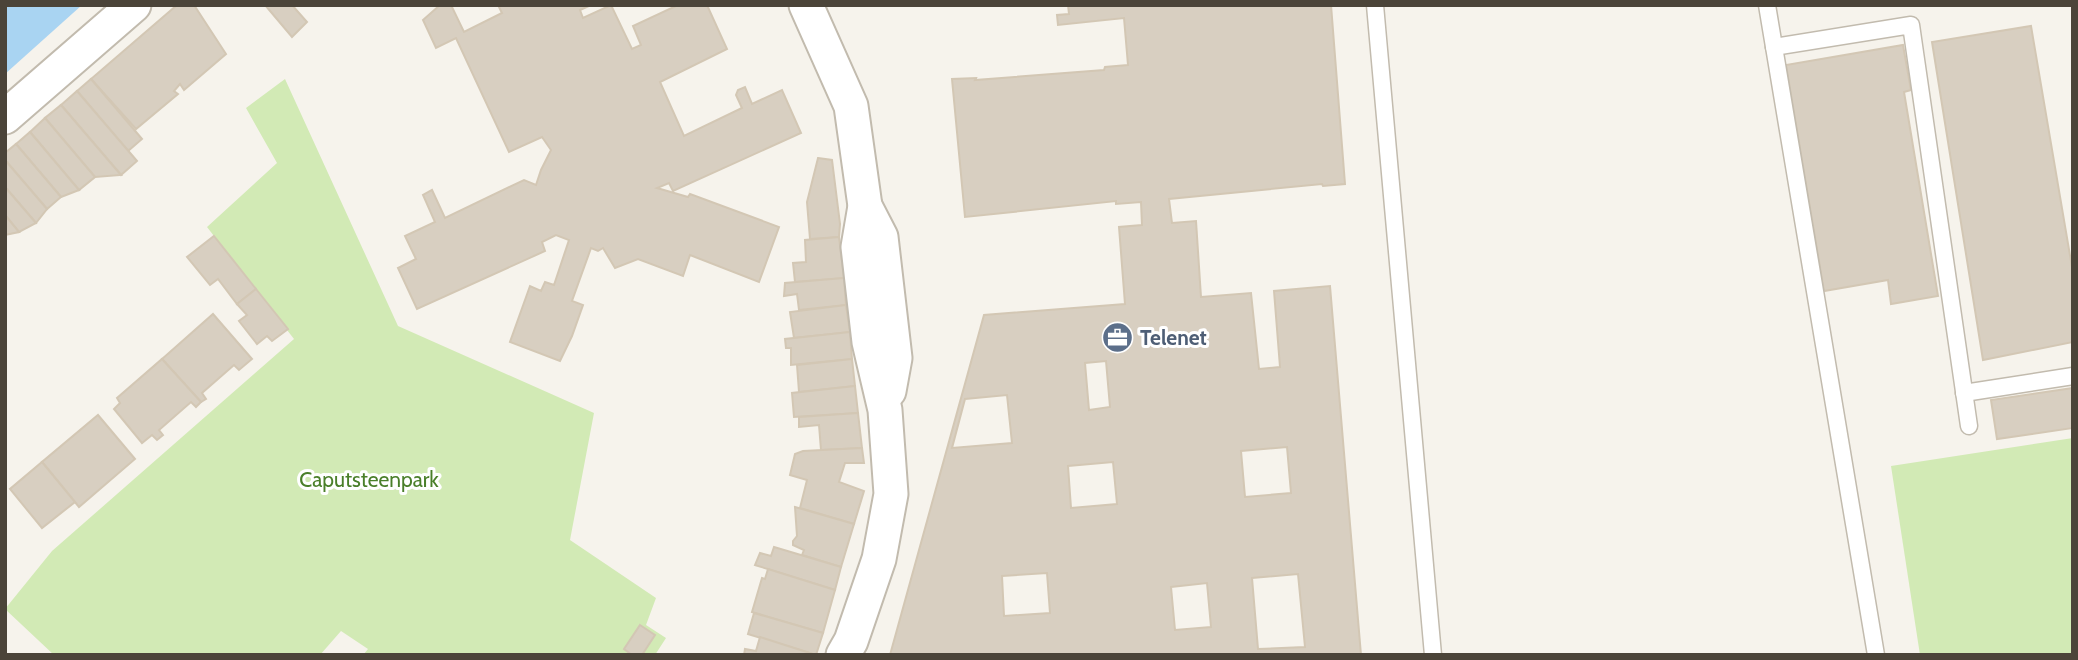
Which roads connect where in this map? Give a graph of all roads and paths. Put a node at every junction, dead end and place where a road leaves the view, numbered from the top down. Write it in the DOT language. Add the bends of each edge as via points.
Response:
graph roads {
  1 [pos="134,5"];
  2 [pos="806,5"];
  3 [pos="1375,5"];
  4 [pos="1767,5"];
  5 [pos="1774,47"];
  6 [pos="5,117"];
  7 [pos="2073,376"];
  8 [pos="1964,393"];
  9 [pos="1969,426"];
  10 [pos="849,650"];
  11 [pos="1433,655"];
  12 [pos="1876,655"];
  1 -- 6 [label="street"];
  2 -- 10 [label="street" via="851,106 865,206 858,247 869,342 885,410 891,494 879,559"];
  3 -- 11 [label="lane"];
  4 -- 5 [label="lane"];
  5 -- 8 [label="lane" via="1911,25"];
  5 -- 12 [label="lane"];
  7 -- 8 [label="lane"];
  8 -- 9 [label="lane"];
}
